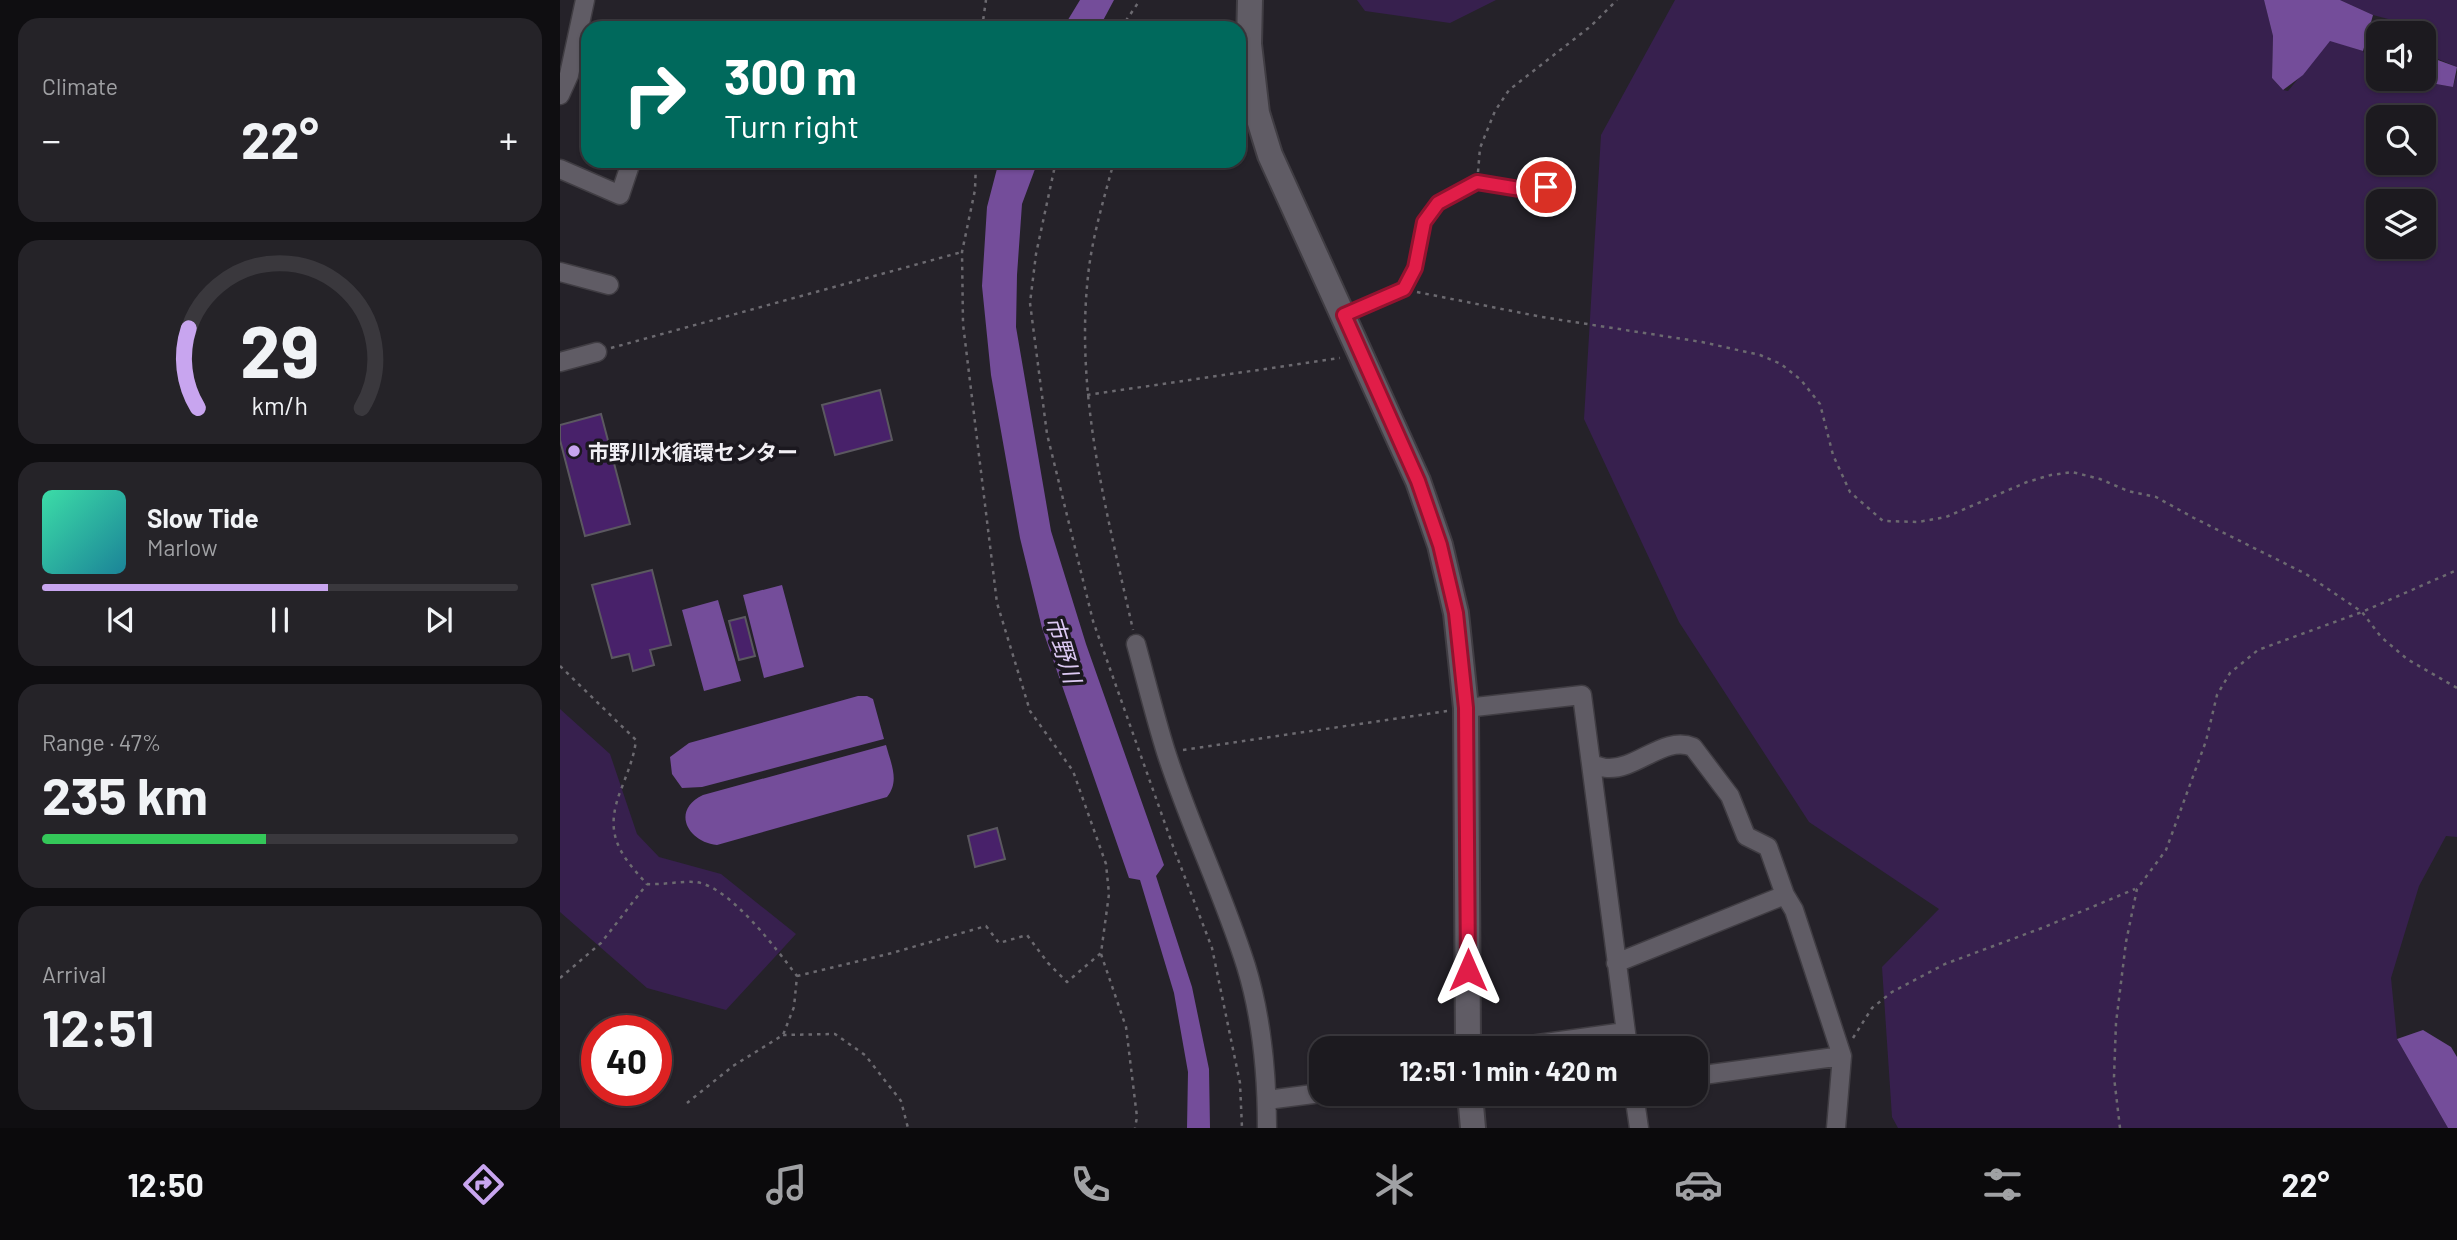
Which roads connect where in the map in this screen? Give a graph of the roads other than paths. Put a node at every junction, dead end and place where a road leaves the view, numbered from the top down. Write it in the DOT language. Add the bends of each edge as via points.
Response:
graph roads {
  1 [pos="585,0"];
  2 [pos="1250,0"];
  3 [pos="560,95"];
  4 [pos="629,168"];
  5 [pos="560,169"];
  6 [pos="1546,187"];
  7 [pos="560,272"];
  8 [pos="609,285"];
  9 [pos="1344,315"];
  10 [pos="597,352"];
  11 [pos="560,362"];
  12 [pos="1136,645"];
  13 [pos="1466,708"];
  14 [pos="1591,764"];
  15 [pos="1785,895"];
  16 [pos="1616,963"];
  17 [pos="1468,1036"];
  18 [pos="1626,1036"];
  19 [pos="1842,1056"];
  20 [pos="1708,1074"];
  21 [pos="1309,1095"];
  22 [pos="1267,1100"];
  23 [pos="1472,1106"];
  24 [pos="1636,1106"];
  25 [pos="1267,1128"];
  26 [pos="1473,1128"];
  27 [pos="1639,1128"];
  28 [pos="1836,1128"];
  1 -- 3 [label="street" via="569,75"];
  2 -- 9 [label="street" via="1256,113 1270,155"];
  4 -- 5 [label="street" via="620,195"];
  6 -- 9 [label="lane" via="1532,191 1477,182 1438,203 1424,222 1415,268 1404,289"];
  7 -- 8 [label="street"];
  9 -- 13 [label="street" via="1418,481 1440,545 1456,613"];
  10 -- 11 [label="street"];
  12 -- 22 [label="street" via="1166,753 1246,967 1260,1025"];
  13 -- 14 [label="street" via="1582,695"];
  13 -- 17 [label="street"];
  14 -- 15 [label="street" via="1608,769 1673,744 1693,747 1730,796 1745,836 1768,847"];
  14 -- 16 [label="street"];
  15 -- 16 [label="street"];
  15 -- 19 [label="street"];
  16 -- 18 [label="street"];
  19 -- 20 [label="street"];
  19 -- 28 [label="street"];
  21 -- 22 [label="street"];
  22 -- 25 [label="street"];
  23 -- 26 [label="street"];
  24 -- 27 [label="street"];
}
